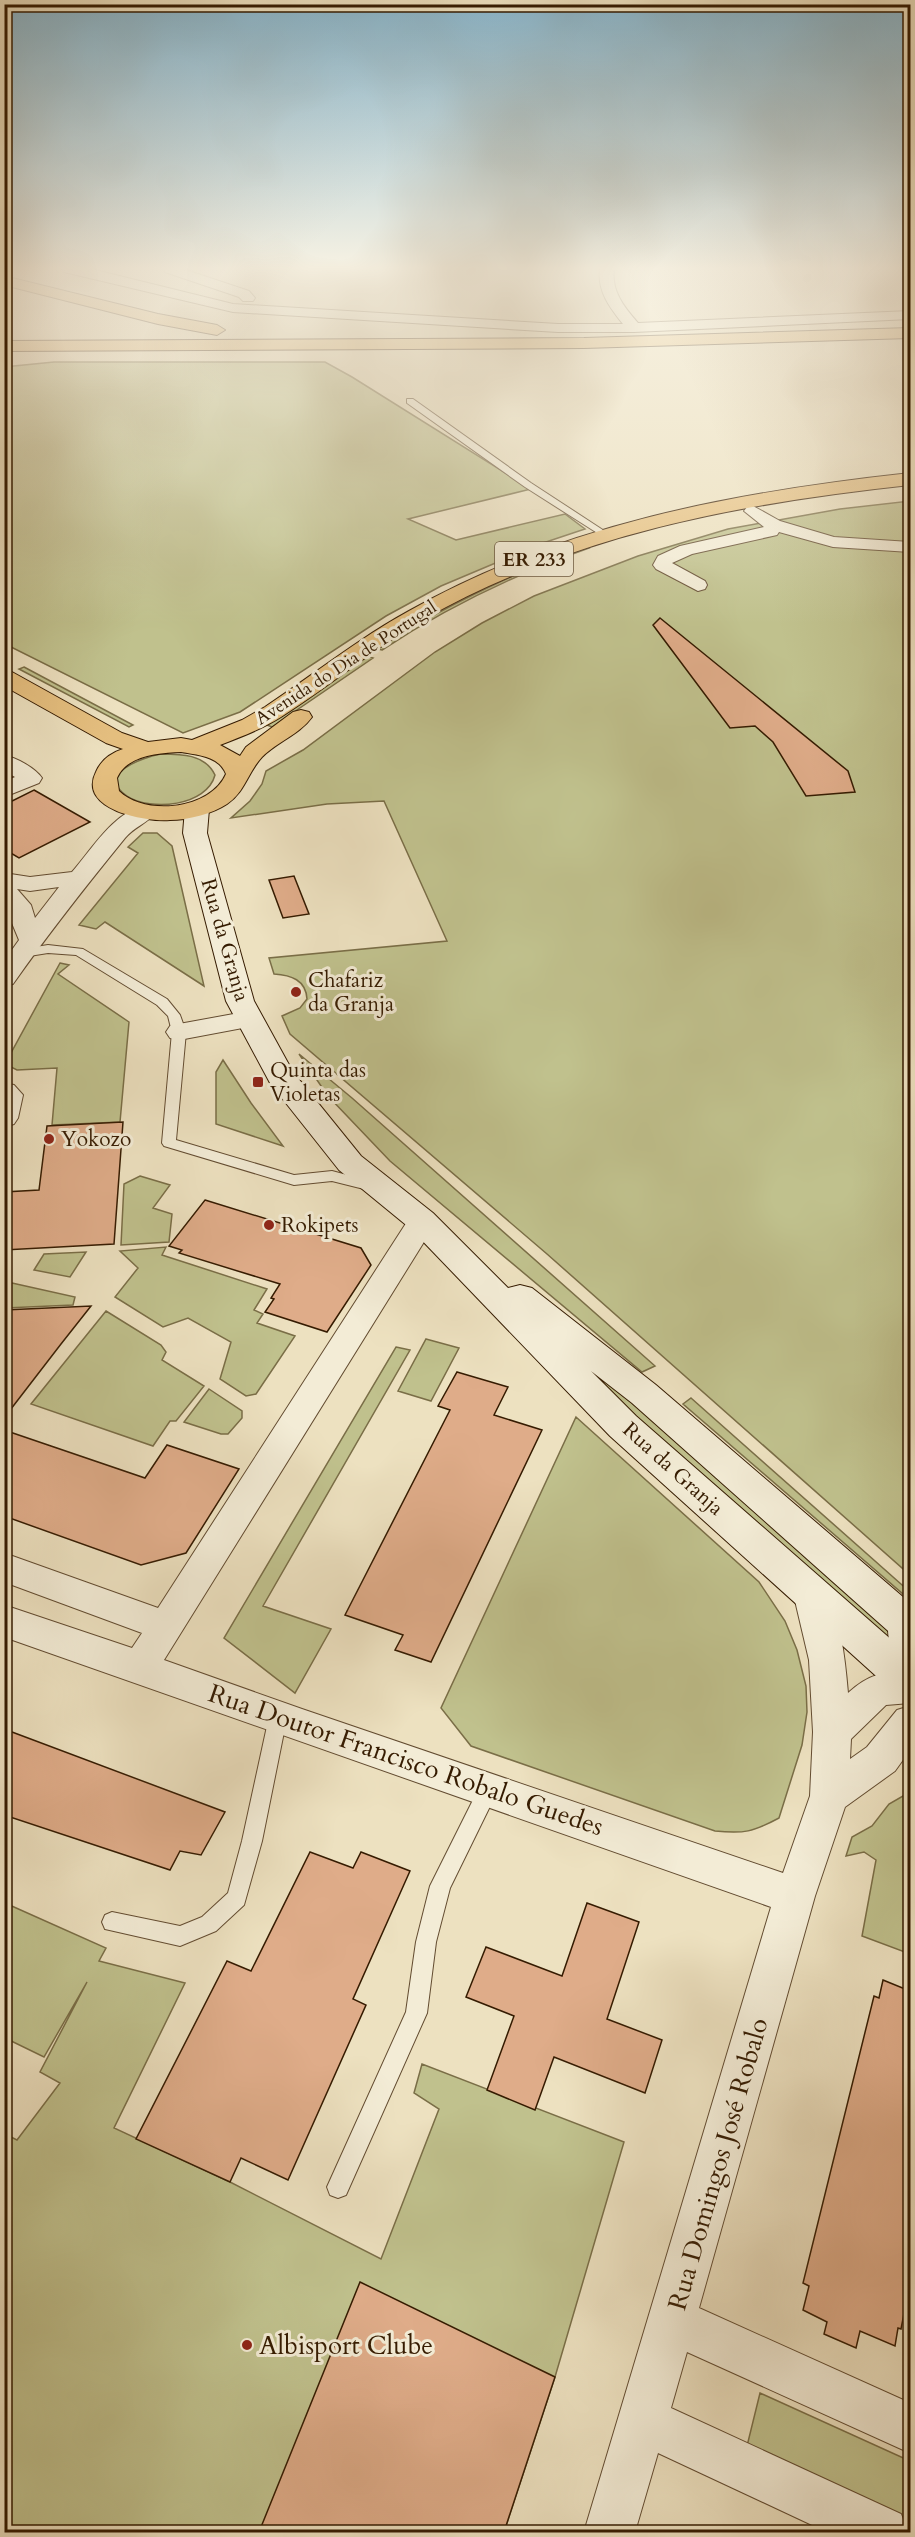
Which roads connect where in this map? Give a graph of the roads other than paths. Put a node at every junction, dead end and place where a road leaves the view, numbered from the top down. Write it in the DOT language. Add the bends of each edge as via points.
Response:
graph roads {
  1 [pos="410,401"];
  2 [pos="910,479"];
  3 [pos="910,490"];
  4 [pos="753,511"];
  5 [pos="774,525"];
  6 [pos="605,534"];
  7 [pos="910,547"];
  8 [pos="698,585"];
  9 [pos="395,651"];
  10 [pos="4,677"];
  11 [pos="320,704"];
  12 [pos="198,746"];
  13 [pos="129,748"];
  14 [pos="4,761"];
  15 [pos="239,774"];
  16 [pos="4,791"];
  17 [pos="122,815"];
  18 [pos="196,821"];
  19 [pos="80,878"];
  20 [pos="4,880"];
  21 [pos="4,889"];
  22 [pos="27,946"];
  23 [pos="4,979"];
  24 [pos="250,1019"];
  25 [pos="179,1032"];
  26 [pos="4,1091"];
  27 [pos="4,1118"];
  28 [pos="380,1188"];
  29 [pos="434,1234"];
  30 [pos="4,1567"];
  31 [pos="811,1592"];
  32 [pos="9,1624"];
  33 [pos="165,1626"];
  34 [pos="908,1633"];
  35 [pos="140,1667"];
  36 [pos="910,1681"];
  37 [pos="910,1687"];
  38 [pos="278,1717"];
  39 [pos="910,1722"];
  40 [pos="832,1732"];
  41 [pos="896,1757"];
  42 [pos="488,1790"];
  43 [pos="828,1797"];
  44 [pos="795,1896"];
  45 [pos="112,1922"];
  46 [pos="338,2187"];
  47 [pos="673,2321"];
  48 [pos="644,2421"];
  49 [pos="910,2428"];
  50 [pos="610,2532"];
  51 [pos="883,2532"];
  1 -- 6 [label="lane"];
  2 -- 6 [label="main road, Avenida do Dia de Portugal / ER 233" via="758,498"];
  3 -- 4 [label="main road, Avenida do Dia de Portugal / ER 233"];
  4 -- 5 [label="street"];
  4 -- 9 [label="main road, Avenida do Dia de Portugal / ER 233" via="676,528 550,569 480,601"];
  5 -- 7 [label="street" via="833,542"];
  5 -- 8 [label="street" via="771,531 686,550 664,560 662,565"];
  6 -- 12 [label="main road, Avenida do Dia de Portugal / ER 233" via="507,570 449,597 388,633 273,712"];
  10 -- 13 [label="main road"];
  11 -- 15 [label="main road, Avenida do Dia de Portugal" via="254,752"];
  12 -- 13 [label="main road"];
  12 -- 15 [label="main road" via="227,756"];
  13 -- 17 [label="main road" via="106,775 104,786"];
  14 -- 16 [label="street" via="32,778"];
  15 -- 18 [label="main road, Avenida do Dia de Portugal" via="237,785 228,795"];
  17 -- 18 [label="main road" via="157,813"];
  17 -- 19 [label="street"];
  18 -- 24 [label="main road, Rua da Granja" via="240,1001"];
  19 -- 20 [label="street" via="30,884"];
  19 -- 22 [label="street"];
  21 -- 22 [label="street" via="19,905"];
  22 -- 23 [label="street"];
  22 -- 25 [label="lane" via="79,952 162,1002 174,1015"];
  24 -- 25 [label="street"];
  24 -- 28 [label="main road, Rua da Granja" via="280,1076 350,1163"];
  25 -- 28 [label="lane" via="169,1143 294,1180 332,1176"];
  26 -- 27 [label="street" via="9,1095"];
  28 -- 29 [label="main road, Rua da Granja"];
  29 -- 31 [label="main road, Rua da Granja" via="623,1426"];
  29 -- 33 [label="street"];
  29 -- 34 [label="main road, Rua da Granja" via="644,1394"];
  30 -- 33 [label="street"];
  31 -- 36 [label="main road, Rua da Granja"];
  31 -- 40 [label="street, Rua Domingos José Robalo" via="827,1660"];
  32 -- 35 [label="street, Rua Doutor Francisco Robalo Guedes"];
  33 -- 35 [label="street"];
  35 -- 38 [label="street, Rua Doutor Francisco Robalo Guedes"];
  37 -- 40 [label="street" via="877,1690"];
  38 -- 42 [label="street, Rua Doutor Francisco Robalo Guedes"];
  38 -- 45 [label="lane" via="237,1898 209,1924 180,1936"];
  39 -- 41 [label="street"];
  40 -- 43 [label="street, Rua Domingos José Robalo"];
  41 -- 43 [label="street"];
  42 -- 44 [label="street, Rua Doutor Francisco Robalo Guedes"];
  42 -- 46 [label="lane" via="440,1886 426,1942 416,2013"];
  43 -- 44 [label="street, Rua Domingos José Robalo"];
  44 -- 47 [label="street, Rua Domingos José Robalo"];
  47 -- 48 [label="street, Rua Domingos José Robalo"];
  47 -- 49 [label="street"];
  48 -- 50 [label="street, Rua Domingos José Robalo"];
  48 -- 51 [label="street"];
}
